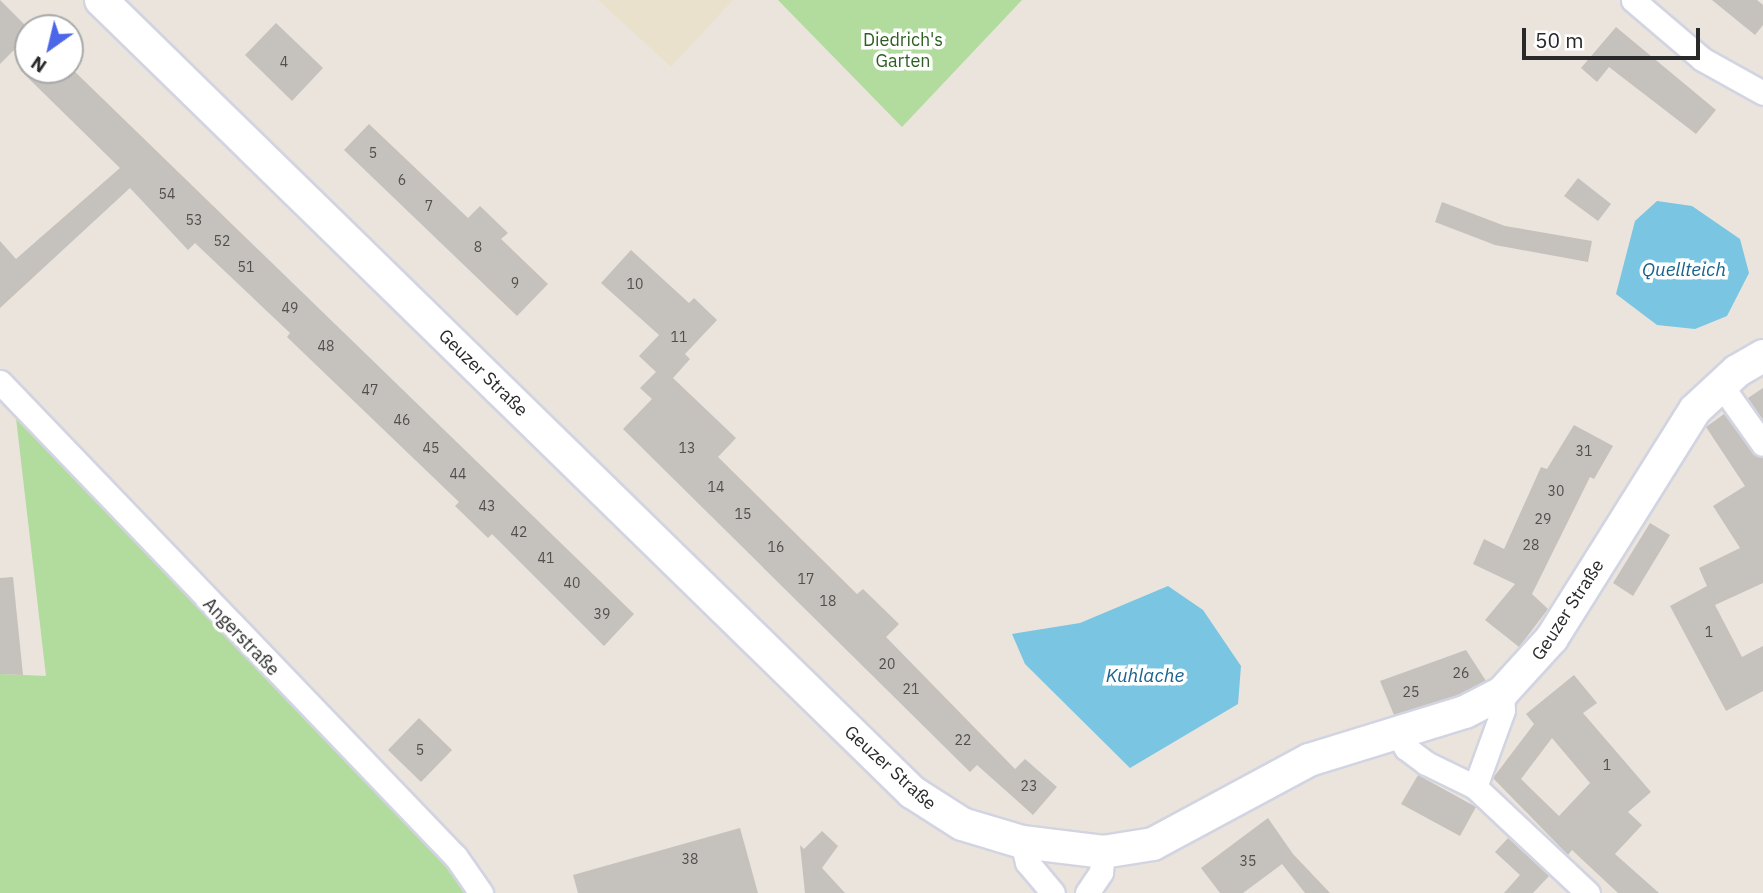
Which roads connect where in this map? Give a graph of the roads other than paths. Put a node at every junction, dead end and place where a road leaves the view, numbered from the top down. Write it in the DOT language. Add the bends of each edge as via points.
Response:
graph roads {
  1 [pos="102,0"];
  2 [pos="1633,0"];
  3 [pos="1763,93"];
  4 [pos="1763,356"];
  5 [pos="0,382"];
  6 [pos="1721,384"];
  7 [pos="1763,444"];
  8 [pos="1502,693"];
  9 [pos="1396,731"];
  10 [pos="1475,787"];
  11 [pos="1022,842"];
  12 [pos="1102,852"];
  13 [pos="481,893"];
  14 [pos="1053,893"];
  15 [pos="1087,893"];
  16 [pos="1588,893"];
  1 -- 11 [label="main road, Geuzer Straße" via="912,792 962,824"];
  2 -- 3 [label="street" via="1702,59"];
  4 -- 6 [label="main road, Geuzer Straße"];
  5 -- 13 [label="street, Angerstraße" via="456,857"];
  6 -- 7 [label="street"];
  6 -- 8 [label="main road, Geuzer Straße" via="1675,437 1552,638"];
  8 -- 9 [label="main road, Geuzer Straße" via="1465,712"];
  8 -- 10 [label="street" via="1503,710"];
  9 -- 10 [label="street" via="1406,748 1426,763"];
  9 -- 12 [label="main road, Geuzer Straße" via="1309,760 1164,840"];
  10 -- 16 [label="street"];
  11 -- 12 [label="main road, Geuzer Straße"];
  11 -- 14 [label="street" via="1027,862"];
  12 -- 15 [label="street" via="1101,872"];
}
